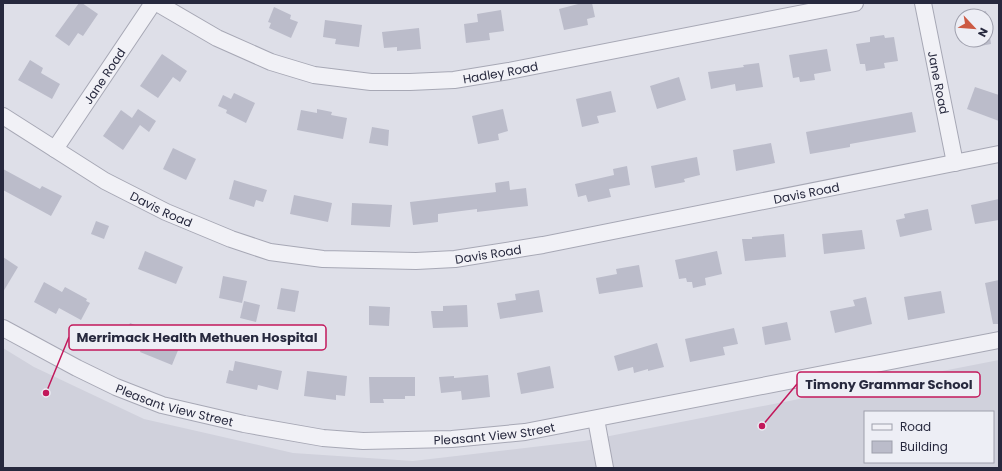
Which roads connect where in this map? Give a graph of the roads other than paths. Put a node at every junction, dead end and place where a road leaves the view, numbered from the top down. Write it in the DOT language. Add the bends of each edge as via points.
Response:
graph roads {
  1 [pos="153,3"];
  2 [pos="157,3"];
  3 [pos="855,3"];
  4 [pos="923,3"];
  5 [pos="3,116"];
  6 [pos="55,149"];
  7 [pos="999,154"];
  8 [pos="955,163"];
  9 [pos="3,328"];
  10 [pos="999,340"];
  11 [pos="596,419"];
  12 [pos="605,468"];
  1 -- 6 [label="street, Jane Road"];
  2 -- 3 [label="street, Hadley Road" via="217,38 271,62 314,75 371,82 454,80"];
  4 -- 8 [label="street, Jane Road"];
  5 -- 6 [label="street, Davis Road"];
  6 -- 8 [label="street, Davis Road" via="105,181 166,212 270,252 323,259 409,261 455,259 543,244"];
  7 -- 8 [label="street, Davis Road"];
  9 -- 11 [label="street, Pleasant View Street" via="116,387 162,405 209,417 323,438 363,441 452,439 525,432"];
  10 -- 11 [label="street, Pleasant View Street"];
  11 -- 12 [label="street"];
}
